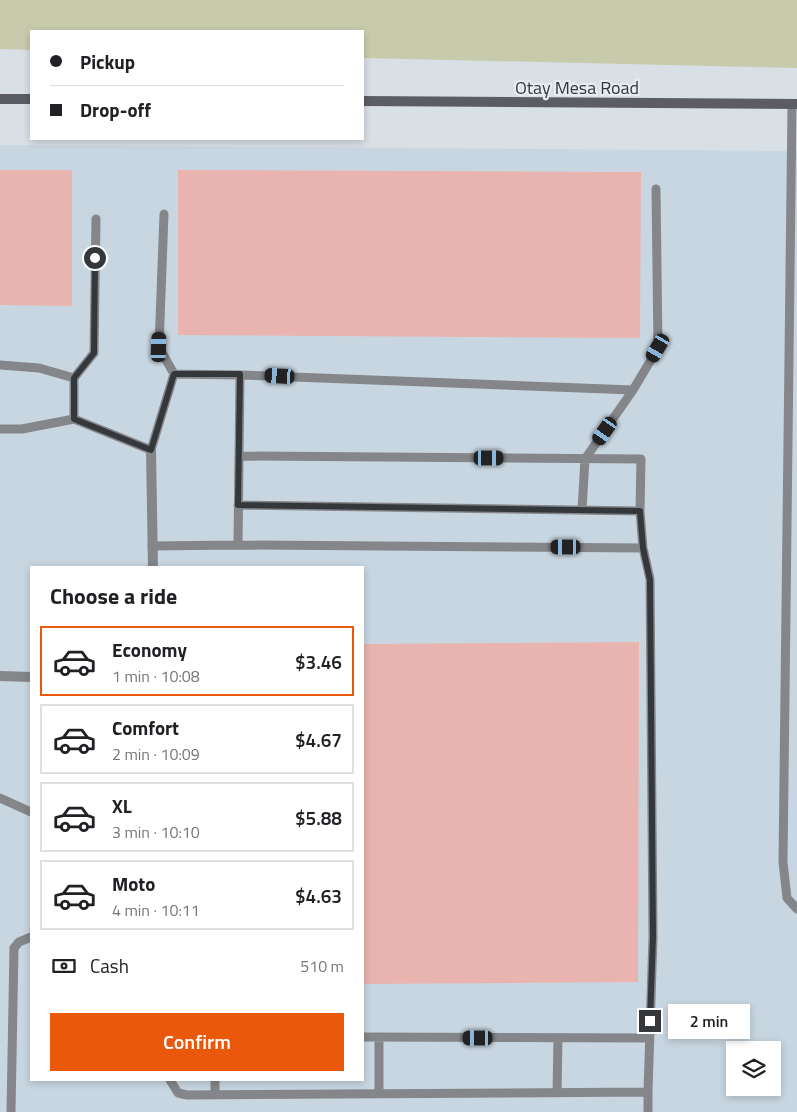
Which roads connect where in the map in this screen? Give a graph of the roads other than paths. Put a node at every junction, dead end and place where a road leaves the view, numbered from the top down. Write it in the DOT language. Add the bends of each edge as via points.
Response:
graph roads {
  1 [pos="0,99"];
  2 [pos="30,99"];
  3 [pos="364,101"];
  4 [pos="795,105"];
  5 [pos="656,189"];
  6 [pos="164,214"];
  7 [pos="96,219"];
  8 [pos="0,365"];
  9 [pos="174,374"];
  10 [pos="240,374"];
  11 [pos="74,378"];
  12 [pos="633,390"];
  13 [pos="74,419"];
  14 [pos="0,430"];
  15 [pos="151,450"];
  16 [pos="239,456"];
  17 [pos="586,459"];
  18 [pos="238,505"];
  19 [pos="582,510"];
  20 [pos="640,511"];
  21 [pos="238,544"];
  22 [pos="152,546"];
  23 [pos="643,548"];
  24 [pos="152,566"];
  25 [pos="0,676"];
  26 [pos="30,676"];
  27 [pos="0,798"];
  28 [pos="30,812"];
  29 [pos="797,909"];
  30 [pos="30,938"];
  31 [pos="364,1037"];
  32 [pos="379,1037"];
  33 [pos="558,1038"];
  34 [pos="649,1038"];
  35 [pos="171,1081"];
  36 [pos="216,1081"];
  37 [pos="648,1092"];
  38 [pos="215,1094"];
  39 [pos="379,1094"];
  40 [pos="557,1094"];
  41 [pos="11,1112"];
  42 [pos="648,1112"];
  1 -- 2 [label="main road"];
  3 -- 4 [label="main road, Otay Mesa Road"];
  4 -- 29 [label="lane" via="783,862 787,898"];
  5 -- 12 [label="lane" via="658,348"];
  6 -- 9 [label="lane" via="159,347"];
  7 -- 11 [label="lane" via="94,353"];
  8 -- 11 [label="lane" via="39,368"];
  9 -- 10 [label="lane"];
  9 -- 15 [label="lane"];
  10 -- 12 [label="lane"];
  10 -- 16 [label="lane"];
  11 -- 13 [label="lane"];
  12 -- 17 [label="lane"];
  13 -- 14 [label="lane"];
  13 -- 15 [label="lane"];
  15 -- 22 [label="street"];
  16 -- 17 [label="lane"];
  16 -- 18 [label="lane"];
  17 -- 19 [label="lane"];
  17 -- 20 [label="lane" via="641,459"];
  18 -- 19 [label="lane"];
  18 -- 21 [label="lane"];
  19 -- 20 [label="lane"];
  20 -- 23 [label="lane"];
  21 -- 22 [label="lane"];
  21 -- 23 [label="lane"];
  22 -- 24 [label="street"];
  23 -- 34 [label="lane" via="650,589 653,937"];
  25 -- 26 [label="street"];
  27 -- 28 [label="lane"];
  30 -- 41 [label="lane" via="19,942 14,948"];
  31 -- 32 [label="lane"];
  32 -- 33 [label="lane"];
  32 -- 39 [label="lane"];
  33 -- 34 [label="lane"];
  33 -- 40 [label="lane"];
  34 -- 37 [label="lane"];
  35 -- 38 [label="lane" via="178,1093"];
  36 -- 38 [label="lane"];
  37 -- 40 [label="lane"];
  37 -- 42 [label="lane"];
  38 -- 39 [label="lane"];
  39 -- 40 [label="lane"];
}
